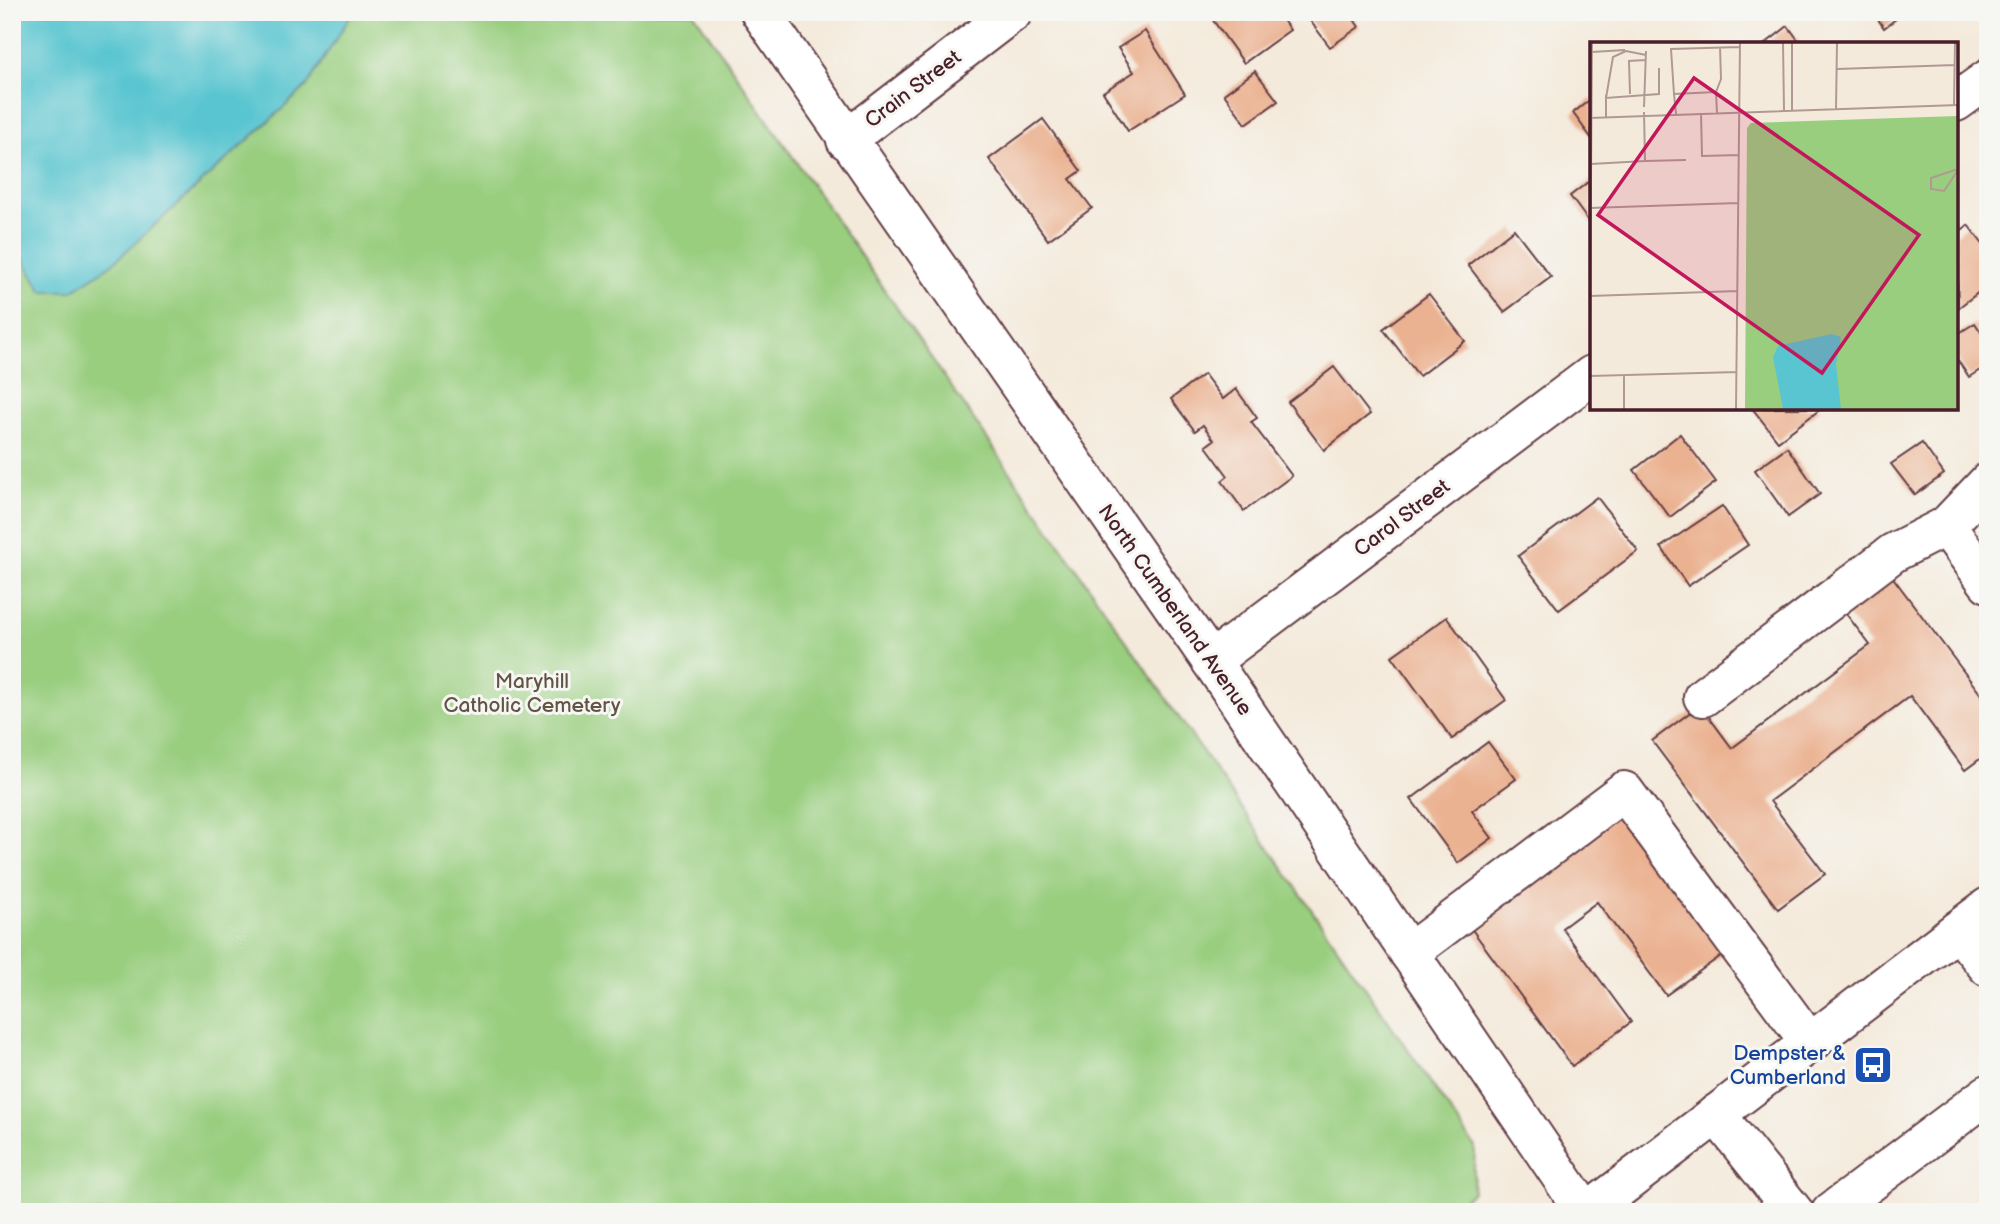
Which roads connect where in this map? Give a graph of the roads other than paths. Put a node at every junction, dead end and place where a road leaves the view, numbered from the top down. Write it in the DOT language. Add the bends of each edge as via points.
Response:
graph roads {
  1 [pos="760,12"];
  2 [pos="1013,12"];
  3 [pos="1988,79"];
  4 [pos="1958,101"];
  5 [pos="846,140"];
  6 [pos="1590,377"];
  7 [pos="1988,482"];
  8 [pos="1946,526"];
  9 [pos="1988,583"];
  10 [pos="1211,661"];
  11 [pos="1703,697"];
  12 [pos="1988,907"];
  13 [pos="1958,930"];
  14 [pos="1409,953"];
  15 [pos="1988,967"];
  16 [pos="1810,1043"];
  17 [pos="1988,1094"];
  18 [pos="1716,1114"];
  19 [pos="1586,1212"];
  20 [pos="1794,1212"];
  21 [pos="1831,1212"];
  1 -- 5 [label="street, North Cumberland Avenue"];
  2 -- 5 [label="street, Crain Street"];
  3 -- 4 [label="street"];
  5 -- 10 [label="street, North Cumberland Avenue"];
  6 -- 10 [label="street, Carol Street"];
  7 -- 8 [label="street"];
  8 -- 9 [label="street"];
  8 -- 11 [label="street" via="1893,553"];
  10 -- 14 [label="street, North Cumberland Avenue"];
  12 -- 13 [label="street"];
  13 -- 15 [label="street"];
  13 -- 16 [label="street"];
  14 -- 16 [label="street" via="1624,791"];
  14 -- 19 [label="street, North Cumberland Avenue"];
  16 -- 18 [label="street"];
  17 -- 21 [label="street"];
  18 -- 19 [label="street"];
  18 -- 20 [label="street"];
}
